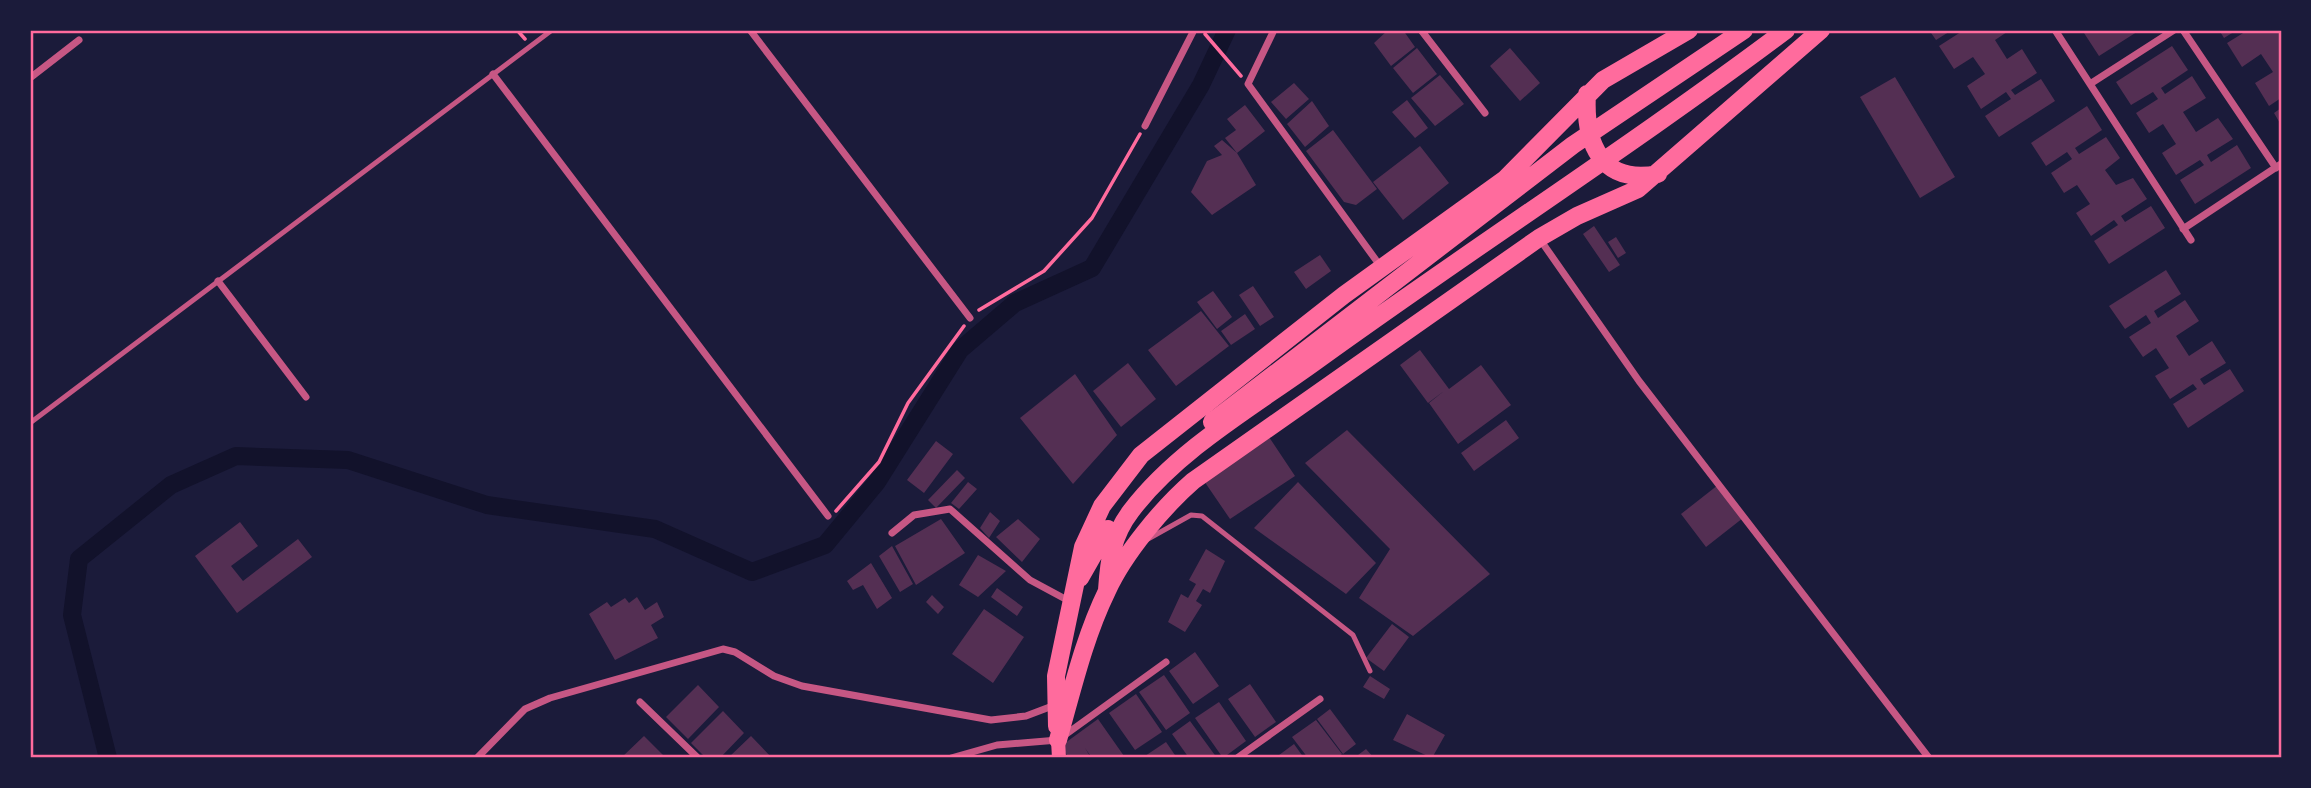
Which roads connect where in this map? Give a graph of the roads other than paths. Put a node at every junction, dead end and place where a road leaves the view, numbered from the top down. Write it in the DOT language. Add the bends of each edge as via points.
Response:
graph roads {
  1 [pos="552,30"];
  2 [pos="750,30"];
  3 [pos="1194,30"];
  4 [pos="1274,30"];
  5 [pos="1421,30"];
  6 [pos="1689,30"];
  7 [pos="1744,30"];
  8 [pos="1786,30"];
  9 [pos="1821,30"];
  10 [pos="2055,30"];
  11 [pos="2174,30"];
  12 [pos="2183,30"];
  13 [pos="79,40"];
  14 [pos="493,74"];
  15 [pos="30,78"];
  16 [pos="2090,84"];
  17 [pos="1587,94"];
  18 [pos="1485,113"];
  19 [pos="1145,126"];
  20 [pos="2279,166"];
  21 [pos="1658,174"];
  22 [pos="2183,229"];
  23 [pos="1539,238"];
  24 [pos="2191,240"];
  25 [pos="1382,268"];
  26 [pos="219,281"];
  27 [pos="970,318"];
  28 [pos="306,397"];
  29 [pos="30,423"];
  30 [pos="828,516"];
  31 [pos="892,533"];
  32 [pos="1139,543"];
  33 [pos="1101,553"];
  34 [pos="1107,590"];
  35 [pos="1072,594"];
  36 [pos="1166,662"];
  37 [pos="1370,671"];
  38 [pos="1320,699"];
  39 [pos="640,702"];
  40 [pos="1056,704"];
  41 [pos="1058,740"];
  42 [pos="477,758"];
  43 [pos="698,758"];
  44 [pos="951,758"];
  45 [pos="1059,758"];
  46 [pos="1237,758"];
  47 [pos="1929,758"];
  1 -- 14 [label="lane"];
  2 -- 27 [label="street"];
  3 -- 19 [label="street"];
  4 -- 25 [label="street" via="1248,84"];
  5 -- 18 [label="street"];
  6 -- 17 [label="main road" via="1616,70"];
  7 -- 33 [label="main road" via="1573,145 1163,461 1114,517"];
  8 -- 33 [label="main road" via="1458,258 1181,459 1130,512"];
  9 -- 21 [label="main road"];
  10 -- 16 [label="street"];
  11 -- 16 [label="street"];
  12 -- 20 [label="street"];
  13 -- 15 [label="street"];
  14 -- 26 [label="lane"];
  14 -- 30 [label="street"];
  16 -- 22 [label="street"];
  17 -- 21 [label="main road" via="1589,137 1606,163 1627,176"];
  17 -- 25 [label="main road" via="1505,179"];
  20 -- 22 [label="street"];
  21 -- 23 [label="main road"];
  22 -- 24 [label="street"];
  23 -- 32 [label="main road" via="1193,481"];
  23 -- 47 [label="street" via="1639,381"];
  25 -- 35 [label="main road" via="1141,454 1102,506 1083,547"];
  26 -- 28 [label="street"];
  26 -- 29 [label="lane"];
  31 -- 35 [label="street" via="914,514 950,509 1030,580"];
  32 -- 34 [label="main road"];
  32 -- 37 [label="lane" via="1191,515 1202,516 1353,635"];
  33 -- 34 [label="main road"];
  33 -- 35 [label="main road"];
  34 -- 41 [label="main road"];
  35 -- 40 [label="main road" via="1056,676"];
  36 -- 41 [label="street"];
  38 -- 46 [label="street"];
  39 -- 43 [label="street"];
  40 -- 41 [label="main road"];
  40 -- 42 [label="street" via="1026,716 991,720 802,685 723,649 525,709"];
  41 -- 44 [label="street" via="997,745"];
  41 -- 45 [label="main road"];
}
